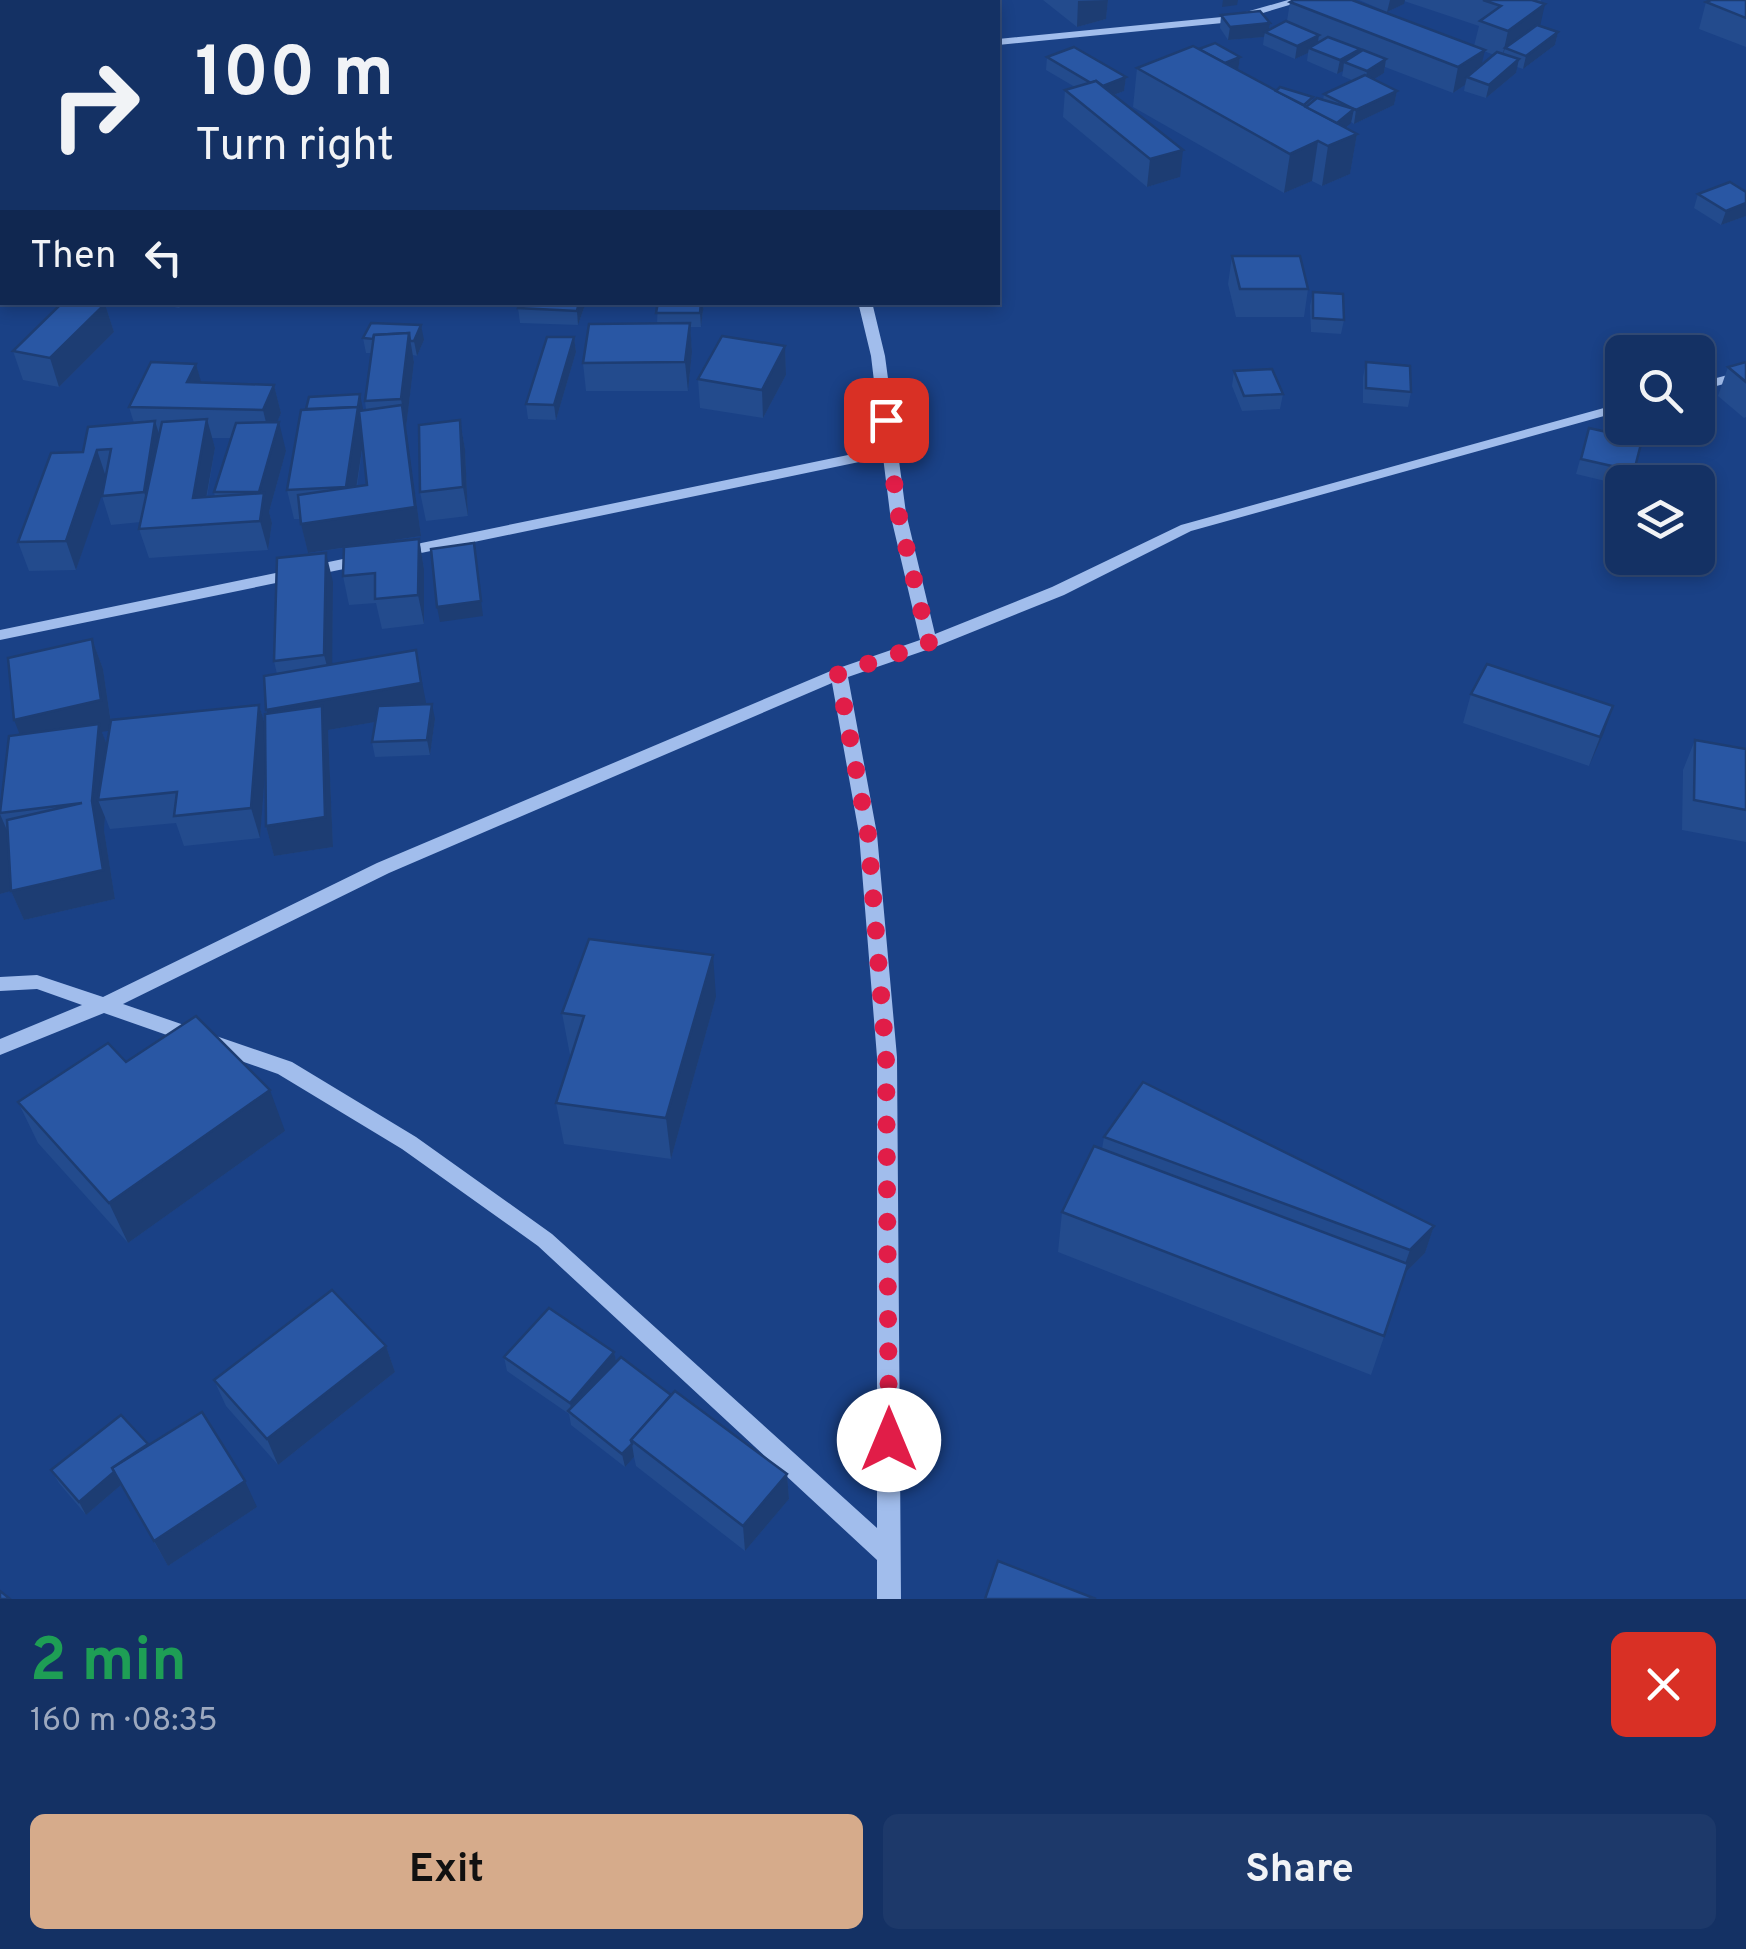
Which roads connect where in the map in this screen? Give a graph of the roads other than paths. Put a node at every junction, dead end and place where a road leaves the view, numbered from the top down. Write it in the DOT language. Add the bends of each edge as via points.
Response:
graph roads {
  1 [pos="1300,0"];
  2 [pos="1000,42"];
  3 [pos="866,305"];
  4 [pos="1746,374"];
  5 [pos="1715,382"];
  6 [pos="1605,412"];
  7 [pos="891,451"];
  8 [pos="0,634"];
  9 [pos="929,643"];
  10 [pos="838,674"];
  11 [pos="0,984"];
  12 [pos="108,1003"];
  13 [pos="0,1047"];
  14 [pos="889,1555"];
  15 [pos="889,1599"];
  1 -- 2 [label="street" via="1233,18"];
  3 -- 7 [label="street"];
  4 -- 5 [label="street"];
  6 -- 9 [label="street" via="1186,528 1058,591"];
  7 -- 8 [label="street"];
  7 -- 9 [label="street"];
  9 -- 10 [label="street"];
  10 -- 12 [label="street" via="384,868"];
  10 -- 14 [label="street" via="868,834 886,1056"];
  11 -- 12 [label="street" via="38,982"];
  12 -- 13 [label="street"];
  12 -- 14 [label="street" via="285,1068 424,1154 545,1240"];
  14 -- 15 [label="street"];
}
